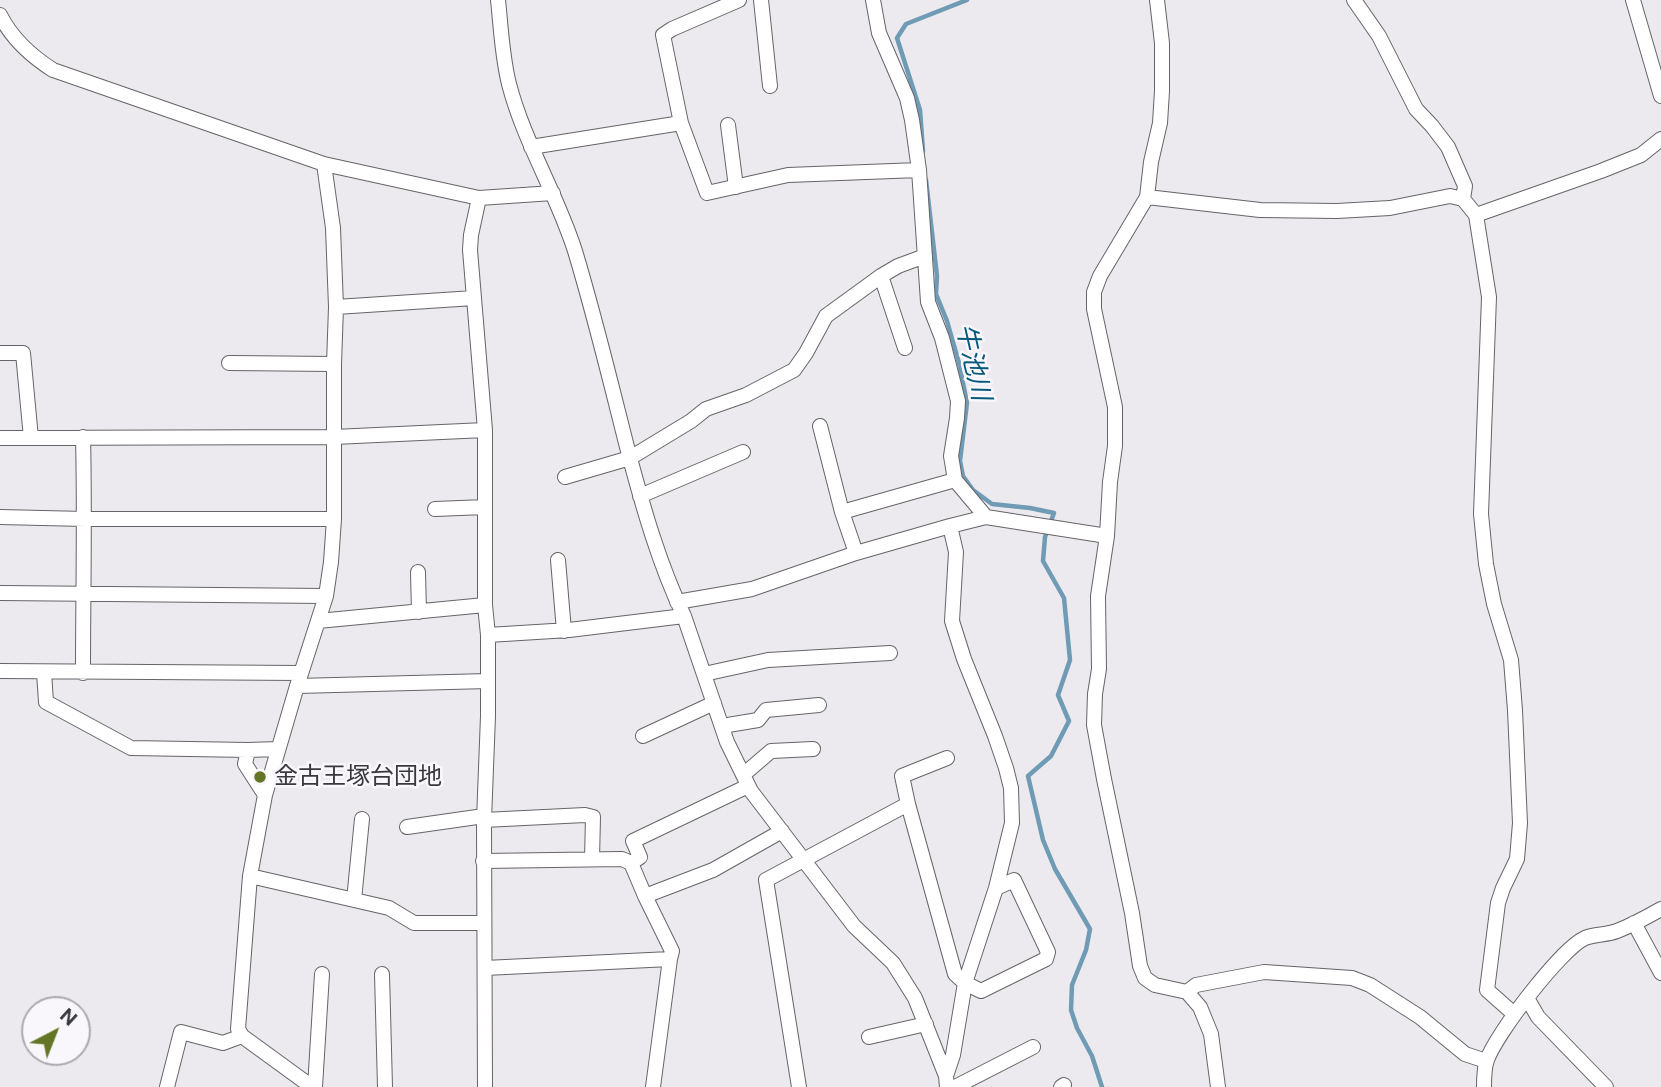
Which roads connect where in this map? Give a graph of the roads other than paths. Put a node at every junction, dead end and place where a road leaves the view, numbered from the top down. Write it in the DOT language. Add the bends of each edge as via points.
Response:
graph roads {
  1 [pos="498,0"];
  2 [pos="739,0"];
  3 [pos="761,0"];
  4 [pos="873,0"];
  5 [pos="1157,0"];
  6 [pos="1354,0"];
  7 [pos="1633,0"];
  8 [pos="0,15"];
  9 [pos="6,40"];
  10 [pos="771,86"];
  11 [pos="1661,96"];
  12 [pos="681,123"];
  13 [pos="728,125"];
  14 [pos="1661,139"];
  15 [pos="531,146"];
  16 [pos="324,164"];
  17 [pos="919,170"];
  18 [pos="736,187"];
  19 [pos="553,193"];
  20 [pos="1147,197"];
  21 [pos="479,198"];
  22 [pos="1463,199"];
  23 [pos="1476,215"];
  24 [pos="925,256"];
  25 [pos="881,276"];
  26 [pos="474,298"];
  27 [pos="336,307"];
  28 [pos="905,348"];
  29 [pos="0,353"];
  30 [pos="229,363"];
  31 [pos="334,364"];
  32 [pos="820,426"];
  33 [pos="485,430"];
  34 [pos="334,437"];
  35 [pos="0,438"];
  36 [pos="31,438"];
  37 [pos="83,438"];
  38 [pos="743,452"];
  39 [pos="630,458"];
  40 [pos="565,477"];
  41 [pos="955,480"];
  42 [pos="640,496"];
  43 [pos="485,507"];
  44 [pos="435,509"];
  45 [pos="842,512"];
  46 [pos="0,517"];
  47 [pos="986,517"];
  48 [pos="85,519"];
  49 [pos="334,519"];
  50 [pos="950,526"];
  51 [pos="1107,536"];
  52 [pos="856,553"];
  53 [pos="558,560"];
  54 [pos="418,572"];
  55 [pos="0,593"];
  56 [pos="83,594"];
  57 [pos="326,596"];
  58 [pos="677,602"];
  59 [pos="485,605"];
  60 [pos="419,612"];
  61 [pos="684,616"];
  62 [pos="318,621"];
  63 [pos="564,631"];
  64 [pos="488,635"];
  65 [pos="890,653"];
  66 [pos="0,671"];
  67 [pos="44,672"];
  68 [pos="83,673"];
  69 [pos="704,674"];
  70 [pos="299,679"];
  71 [pos="488,681"];
  72 [pos="714,703"];
  73 [pos="819,705"];
  74 [pos="722,726"];
  75 [pos="643,736"];
  76 [pos="278,749"];
  77 [pos="813,749"];
  78 [pos="248,750"];
  79 [pos="947,758"];
  80 [pos="745,780"];
  81 [pos="265,794"];
  82 [pos="908,803"];
  83 [pos="484,818"];
  84 [pos="362,819"];
  85 [pos="407,827"];
  86 [pos="782,831"];
  87 [pos="592,859"];
  88 [pos="804,859"];
  89 [pos="483,861"];
  90 [pos="631,863"];
  91 [pos="250,876"];
  92 [pos="996,888"];
  93 [pos="645,896"];
  94 [pos="354,900"];
  95 [pos="1661,909"];
  96 [pos="484,923"];
  97 [pos="1634,923"];
  98 [pos="670,959"];
  99 [pos="485,968"];
  100 [pos="1661,973"];
  101 [pos="322,974"];
  102 [pos="382,974"];
  103 [pos="965,983"];
  104 [pos="1187,992"];
  105 [pos="1527,998"];
  106 [pos="1514,1014"];
  107 [pos="926,1024"];
  108 [pos="242,1036"];
  109 [pos="869,1037"];
  110 [pos="1033,1047"];
  111 [pos="1486,1061"];
  112 [pos="949,1083"];
  113 [pos="167,1087"];
  114 [pos="313,1087"];
  115 [pos="385,1087"];
  116 [pos="485,1087"];
  117 [pos="653,1087"];
  118 [pos="799,1087"];
  119 [pos="1218,1087"];
  120 [pos="1483,1087"];
  121 [pos="1606,1087"];
  1 -- 15 [label="street" via="509,85"];
  2 -- 12 [label="street" via="663,35"];
  3 -- 10 [label="street"];
  4 -- 17 [label="street" via="879,33 907,98"];
  5 -- 20 [label="street" via="1162,91"];
  6 -- 22 [label="street" via="1379,36 1416,109 1448,147 1465,187"];
  7 -- 11 [label="street"];
  8 -- 9 [label="street"];
  9 -- 16 [label="street" via="53,70"];
  12 -- 15 [label="street"];
  12 -- 18 [label="street" via="707,193"];
  13 -- 18 [label="street"];
  14 -- 23 [label="street" via="1641,155"];
  15 -- 19 [label="street"];
  16 -- 21 [label="street"];
  16 -- 27 [label="street" via="333,228"];
  17 -- 18 [label="street" via="788,176"];
  17 -- 24 [label="street"];
  19 -- 21 [label="street"];
  19 -- 39 [label="street" via="577,260"];
  20 -- 22 [label="street" via="1260,210 1338,211"];
  20 -- 51 [label="street" via="1094,292 1115,407"];
  21 -- 26 [label="street" via="471,242"];
  22 -- 23 [label="street"];
  23 -- 106 [label="street" via="1489,297 1480,514 1494,604 1511,660 1520,823 1517,859 1498,903 1488,989"];
  24 -- 25 [label="street"];
  24 -- 41 [label="street" via="928,302 958,401 951,456"];
  25 -- 28 [label="street"];
  25 -- 39 [label="street" via="826,316 794,369 746,395 706,409"];
  26 -- 27 [label="street"];
  26 -- 33 [label="street"];
  27 -- 31 [label="street"];
  29 -- 36 [label="street" via="23,353"];
  30 -- 31 [label="street"];
  31 -- 34 [label="street"];
  32 -- 45 [label="street"];
  33 -- 34 [label="street"];
  33 -- 43 [label="street"];
  34 -- 37 [label="street"];
  34 -- 49 [label="street"];
  35 -- 36 [label="street"];
  36 -- 37 [label="street"];
  37 -- 48 [label="street"];
  38 -- 42 [label="street"];
  39 -- 40 [label="street"];
  39 -- 42 [label="street"];
  41 -- 45 [label="street"];
  41 -- 47 [label="street"];
  42 -- 58 [label="street"];
  43 -- 44 [label="street"];
  43 -- 59 [label="street"];
  45 -- 52 [label="street"];
  46 -- 48 [label="street"];
  47 -- 50 [label="street"];
  47 -- 51 [label="street"];
  48 -- 49 [label="street"];
  48 -- 56 [label="street"];
  49 -- 57 [label="street"];
  50 -- 52 [label="street"];
  50 -- 92 [label="street" via="956,552 952,621 1011,788 1012,823"];
  51 -- 104 [label="street" via="1098,596 1094,725 1144,978 1154,985"];
  52 -- 58 [label="street" via="752,589"];
  53 -- 63 [label="street"];
  54 -- 60 [label="street"];
  55 -- 56 [label="street"];
  56 -- 57 [label="street"];
  56 -- 68 [label="street"];
  57 -- 62 [label="street"];
  58 -- 61 [label="street"];
  59 -- 60 [label="street"];
  59 -- 64 [label="street"];
  60 -- 62 [label="street"];
  61 -- 63 [label="street"];
  61 -- 69 [label="street"];
  62 -- 70 [label="street"];
  63 -- 64 [label="street"];
  64 -- 71 [label="street"];
  65 -- 69 [label="street" via="768,660"];
  66 -- 67 [label="street"];
  67 -- 68 [label="street"];
  67 -- 78 [label="street" via="46,702 131,748"];
  68 -- 70 [label="street"];
  69 -- 72 [label="street"];
  70 -- 71 [label="street"];
  70 -- 76 [label="street"];
  71 -- 83 [label="street"];
  72 -- 74 [label="street"];
  72 -- 75 [label="street"];
  73 -- 74 [label="street" via="766,710 758,720"];
  74 -- 80 [label="street"];
  76 -- 78 [label="street"];
  76 -- 81 [label="street"];
  77 -- 80 [label="street" via="771,751"];
  78 -- 81 [label="street" via="245,764"];
  79 -- 82 [label="street" via="902,776"];
  80 -- 86 [label="street"];
  80 -- 90 [label="street" via="633,841 640,857"];
  81 -- 91 [label="street"];
  82 -- 88 [label="street"];
  82 -- 103 [label="street" via="955,974"];
  83 -- 85 [label="street"];
  83 -- 87 [label="street" via="593,817"];
  83 -- 89 [label="street"];
  84 -- 94 [label="street"];
  86 -- 88 [label="street"];
  86 -- 93 [label="street" via="713,870"];
  87 -- 89 [label="street"];
  87 -- 90 [label="street"];
  88 -- 107 [label="street" via="855,926 893,963"];
  88 -- 118 [label="street" via="766,880"];
  89 -- 96 [label="street"];
  90 -- 93 [label="street"];
  91 -- 94 [label="street"];
  91 -- 108 [label="street" via="238,1029"];
  92 -- 103 [label="street"];
  92 -- 103 [label="street" via="1014,880 1048,952 1046,959 981,991"];
  93 -- 98 [label="street" via="672,951"];
  94 -- 96 [label="street" via="389,908 414,923"];
  95 -- 97 [label="street"];
  96 -- 99 [label="street"];
  97 -- 100 [label="street"];
  97 -- 105 [label="street" via="1575,945"];
  98 -- 99 [label="street"];
  98 -- 117 [label="street"];
  99 -- 116 [label="street"];
  101 -- 114 [label="street"];
  102 -- 115 [label="street"];
  103 -- 112 [label="street"];
  104 -- 111 [label="street" via="1196,985 1264,972 1352,978 1420,1017 1465,1054"];
  104 -- 119 [label="street" via="1200,1007 1210,1034"];
  105 -- 106 [label="street"];
  105 -- 121 [label="street" via="1538,1017"];
  106 -- 111 [label="street"];
  107 -- 109 [label="street"];
  107 -- 112 [label="street"];
  108 -- 113 [label="street" via="223,1043 181,1032"];
  108 -- 114 [label="street"];
  110 -- 112 [label="street"];
  111 -- 120 [label="street"];
}
